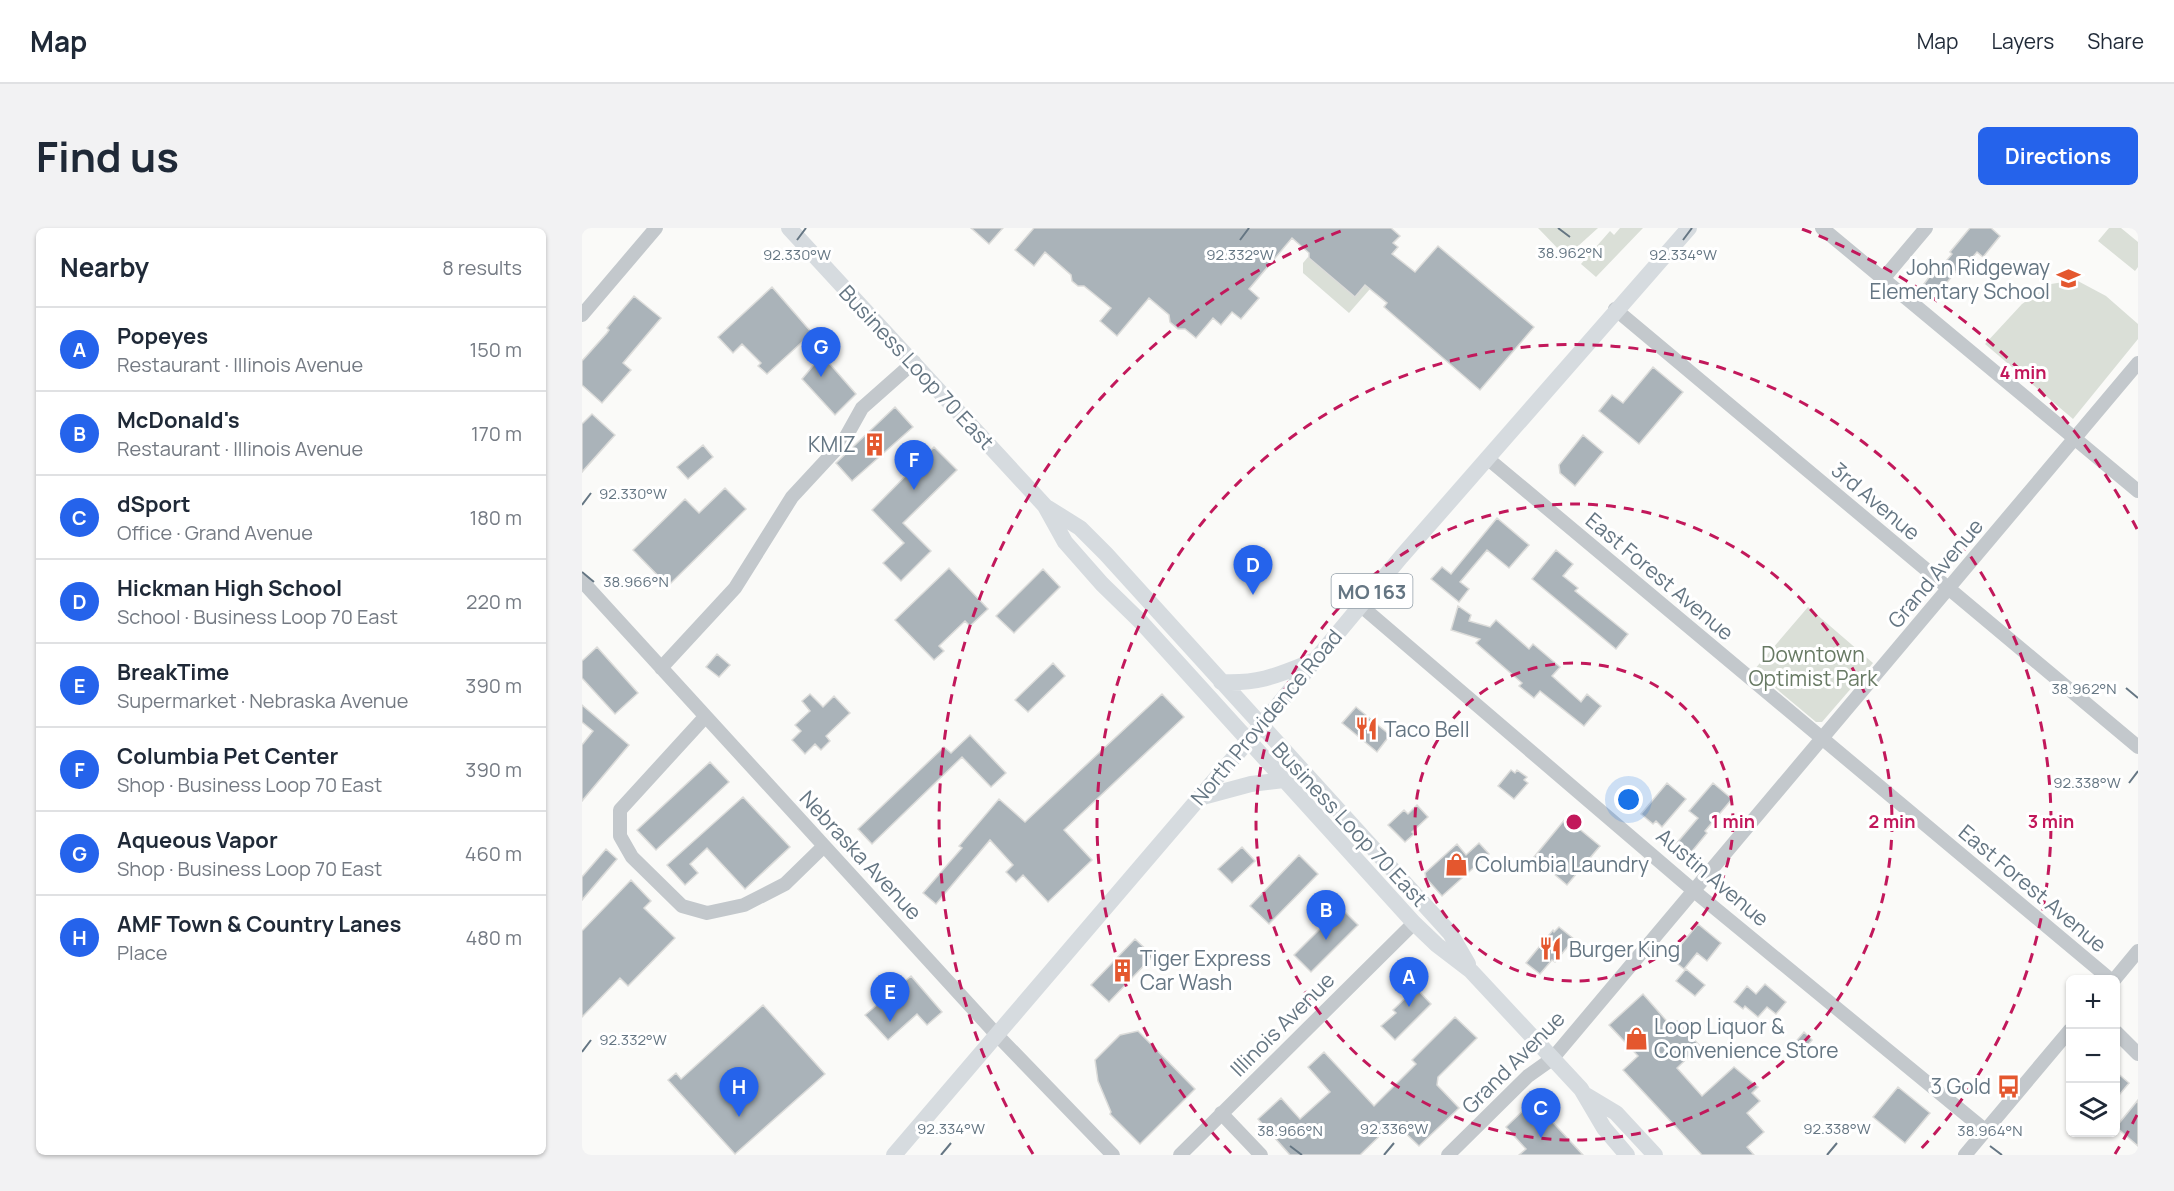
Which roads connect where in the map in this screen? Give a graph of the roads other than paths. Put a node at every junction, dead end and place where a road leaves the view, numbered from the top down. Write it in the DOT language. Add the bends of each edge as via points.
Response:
graph roads {
  1 [pos="656,228"];
  2 [pos="789,228"];
  3 [pos="1689,228"];
  4 [pos="1822,228"];
  5 [pos="1926,228"];
  6 [pos="1883,279"];
  7 [pos="1616,309"];
  8 [pos="582,315"];
  9 [pos="914,362"];
  10 [pos="2138,363"];
  11 [pos="2075,438"];
  12 [pos="1487,458"];
  13 [pos="2138,491"];
  14 [pos="1045,506"];
  15 [pos="584,586"];
  16 [pos="1949,589"];
  17 [pos="1360,605"];
  18 [pos="1314,661"];
  19 [pos="661,668"];
  20 [pos="1221,682"];
  21 [pos="705,717"];
  22 [pos="1260,726"];
  23 [pos="1821,738"];
  24 [pos="1248,741"];
  25 [pos="2138,747"];
  26 [pos="1284,780"];
  27 [pos="1199,798"];
  28 [pos="824,846"];
  29 [pos="1695,891"];
  30 [pos="1414,923"];
  31 [pos="2138,951"];
  32 [pos="1471,971"];
  33 [pos="2107,975"];
  34 [pos="2117,975"];
  35 [pos="996,1034"];
  36 [pos="2066,1035"];
  37 [pos="2120,1037"];
  38 [pos="2138,1054"];
  39 [pos="1552,1059"];
  40 [pos="1586,1094"];
  41 [pos="1221,1113"];
  42 [pos="1986,1131"];
  43 [pos="894,1155"];
  44 [pos="1113,1155"];
  45 [pos="1180,1155"];
  46 [pos="1261,1155"];
  47 [pos="1448,1155"];
  48 [pos="1627,1155"];
  49 [pos="1655,1155"];
  50 [pos="1965,1155"];
  1 -- 8 [label="street"];
  2 -- 9 [label="main road, Business Loop 70 East"];
  3 -- 7 [label="main road, North Providence Road / MO 163"];
  4 -- 6 [label="street"];
  5 -- 6 [label="street"];
  6 -- 11 [label="street"];
  7 -- 12 [label="main road, North Providence Road / MO 163"];
  7 -- 16 [label="street, 3rd Avenue"];
  9 -- 14 [label="main road, Business Loop 70 East"];
  9 -- 19 [label="street" via="862,408 843,442 792,497 735,588"];
  10 -- 11 [label="street, Grand Avenue"];
  11 -- 13 [label="street"];
  11 -- 16 [label="street, Grand Avenue"];
  12 -- 17 [label="main road, North Providence Road / MO 163"];
  12 -- 23 [label="street, East Forest Avenue"];
  14 -- 20 [label="main road, Business Loop 70 East" via="1080,528 1100,548"];
  14 -- 24 [label="main road, Business Loop 70 East" via="1065,542"];
  15 -- 19 [label="street, Nebraska Avenue"];
  16 -- 23 [label="street, Grand Avenue"];
  16 -- 25 [label="street, 3rd Avenue"];
  17 -- 18 [label="main road, North Providence Road / MO 163"];
  17 -- 29 [label="street, Austin Avenue"];
  18 -- 20 [label="main road" via="1262,680"];
  18 -- 22 [label="main road, North Providence Road / MO 163"];
  19 -- 21 [label="street, Nebraska Avenue"];
  20 -- 22 [label="main road, Business Loop 70 East"];
  21 -- 28 [label="street, Nebraska Avenue"];
  21 -- 28 [label="street" via="620,810 620,836 632,857 682,906 707,914 744,905 785,884"];
  22 -- 24 [label="main road, North Providence Road / MO 163"];
  22 -- 32 [label="main road, Business Loop 70 East" via="1450,933"];
  23 -- 29 [label="street, Grand Avenue"];
  23 -- 33 [label="street, East Forest Avenue"];
  24 -- 26 [label="main road, Business Loop 70 East"];
  24 -- 27 [label="main road, North Providence Road / MO 163"];
  26 -- 27 [label="main road"];
  26 -- 30 [label="main road, Business Loop 70 East"];
  27 -- 35 [label="main road, North Providence Road / MO 163"];
  28 -- 35 [label="street, Nebraska Avenue"];
  29 -- 39 [label="street, Grand Avenue"];
  29 -- 42 [label="street, Austin Avenue"];
  30 -- 32 [label="main road, Business Loop 70 East"];
  30 -- 41 [label="street, Illinois Avenue"];
  31 -- 34 [label="street"];
  32 -- 39 [label="main road, Business Loop 70 East"];
  35 -- 43 [label="main road, North Providence Road / MO 163"];
  35 -- 44 [label="street, Nebraska Avenue"];
  36 -- 42 [label="street"];
  37 -- 38 [label="street"];
  39 -- 40 [label="main road, Business Loop 70 East"];
  39 -- 47 [label="street, Grand Avenue" via="1528,1076"];
  40 -- 48 [label="main road, Business Loop 70 East" via="1604,1128"];
  40 -- 49 [label="main road, Business Loop 70 East" via="1616,1113"];
  41 -- 45 [label="street, Illinois Avenue"];
  41 -- 46 [label="street"];
  42 -- 50 [label="street"];
}
